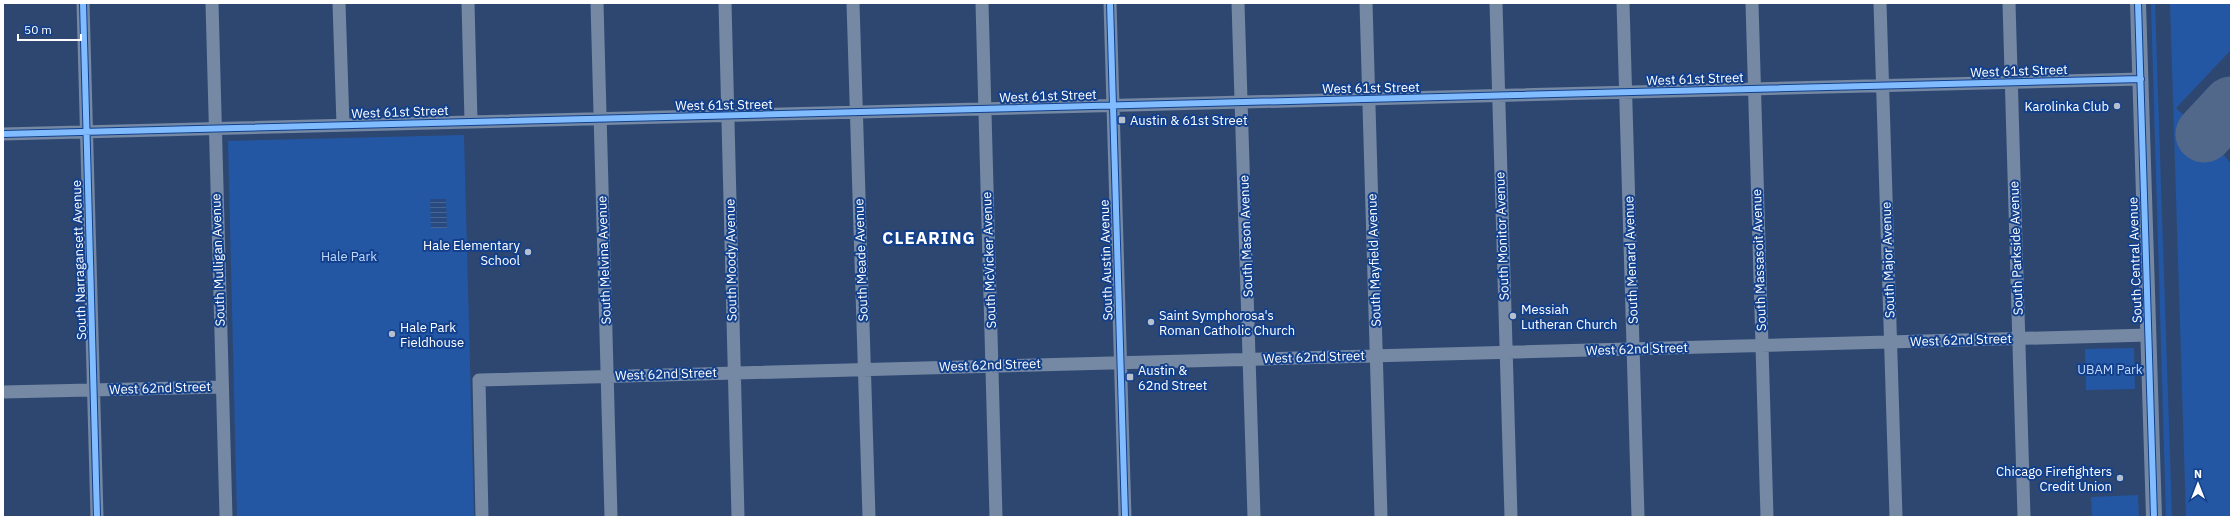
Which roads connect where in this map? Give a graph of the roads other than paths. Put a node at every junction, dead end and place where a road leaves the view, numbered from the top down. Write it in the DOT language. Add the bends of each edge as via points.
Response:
graph roads {
  1 [pos="83,3"];
  2 [pos="212,3"];
  3 [pos="340,3"];
  4 [pos="468,3"];
  5 [pos="597,3"];
  6 [pos="725,3"];
  7 [pos="853,3"];
  8 [pos="982,3"];
  9 [pos="1110,3"];
  10 [pos="1238,3"];
  11 [pos="1366,3"];
  12 [pos="1496,3"];
  13 [pos="1623,3"];
  14 [pos="1752,3"];
  15 [pos="1880,3"];
  16 [pos="2009,3"];
  17 [pos="2138,3"];
  18 [pos="2141,79"];
  19 [pos="2011,82"];
  20 [pos="1882,85"];
  21 [pos="1754,89"];
  22 [pos="1625,92"];
  23 [pos="1499,95"];
  24 [pos="1369,99"];
  25 [pos="1242,102"];
  26 [pos="1113,105"];
  27 [pos="985,109"];
  28 [pos="857,112"];
  29 [pos="728,116"];
  30 [pos="600,119"];
  31 [pos="471,121"];
  32 [pos="343,125"];
  33 [pos="215,128"];
  34 [pos="87,132"];
  35 [pos="3,134"];
  36 [pos="2148,335"];
  37 [pos="2019,339"];
  38 [pos="1891,342"];
  39 [pos="1762,345"];
  40 [pos="1635,349"];
  41 [pos="1506,352"];
  42 [pos="1376,355"];
  43 [pos="1249,359"];
  44 [pos="1120,362"];
  45 [pos="992,365"];
  46 [pos="864,369"];
  47 [pos="734,372"];
  48 [pos="607,376"];
  49 [pos="222,387"];
  50 [pos="94,390"];
  51 [pos="3,392"];
  52 [pos="97,517"];
  53 [pos="226,517"];
  54 [pos="482,517"];
  55 [pos="611,517"];
  56 [pos="738,517"];
  57 [pos="869,517"];
  58 [pos="996,517"];
  59 [pos="1125,517"];
  60 [pos="1254,517"];
  61 [pos="1381,517"];
  62 [pos="1511,517"];
  63 [pos="1638,517"];
  64 [pos="1767,517"];
  65 [pos="1896,517"];
  66 [pos="2024,517"];
  67 [pos="2154,517"];
  1 -- 34 [label="street, South Narragansett Avenue"];
  2 -- 33 [label="street, South Mulligan Avenue"];
  3 -- 32 [label="street"];
  4 -- 31 [label="street"];
  5 -- 30 [label="street, South Melvina Avenue"];
  6 -- 29 [label="street, South Moody Avenue"];
  7 -- 28 [label="street, South Meade Avenue"];
  8 -- 27 [label="street, South McVicker Avenue"];
  9 -- 26 [label="street, South Austin Avenue"];
  10 -- 25 [label="street, South Mason Avenue"];
  11 -- 24 [label="street, South Mayfield Avenue"];
  12 -- 23 [label="street, South Monitor Avenue"];
  13 -- 22 [label="street, South Menard Avenue"];
  14 -- 21 [label="street, South Massasoit Avenue"];
  15 -- 20 [label="street, South Major Avenue"];
  16 -- 19 [label="street, South Parkside Avenue"];
  17 -- 18 [label="main road, South Central Avenue"];
  18 -- 19 [label="street, West 61st Street"];
  18 -- 36 [label="main road, South Central Avenue"];
  19 -- 20 [label="street, West 61st Street"];
  19 -- 37 [label="street, South Parkside Avenue"];
  20 -- 21 [label="street, West 61st Street"];
  20 -- 38 [label="street, South Major Avenue"];
  21 -- 22 [label="street, West 61st Street"];
  21 -- 39 [label="street, South Massasoit Avenue"];
  22 -- 23 [label="street, West 61st Street"];
  22 -- 40 [label="street, South Menard Avenue"];
  23 -- 24 [label="street, West 61st Street"];
  23 -- 41 [label="street, South Monitor Avenue"];
  24 -- 25 [label="street, West 61st Street"];
  24 -- 42 [label="street, South Mayfield Avenue"];
  25 -- 26 [label="street, West 61st Street"];
  25 -- 43 [label="street, South Mason Avenue"];
  26 -- 27 [label="street, West 61st Street"];
  26 -- 44 [label="street, South Austin Avenue"];
  27 -- 28 [label="street, West 61st Street"];
  27 -- 45 [label="street, South McVicker Avenue"];
  28 -- 29 [label="street, West 61st Street"];
  28 -- 46 [label="street, South Meade Avenue"];
  29 -- 30 [label="street, West 61st Street"];
  29 -- 47 [label="street, South Moody Avenue"];
  30 -- 31 [label="street, West 61st Street"];
  30 -- 48 [label="street, South Melvina Avenue"];
  31 -- 32 [label="street, West 61st Street"];
  32 -- 33 [label="street, West 61st Street"];
  33 -- 34 [label="street, West 61st Street"];
  33 -- 49 [label="street, South Mulligan Avenue"];
  34 -- 35 [label="street, West 61st Street"];
  34 -- 50 [label="street, South Narragansett Avenue"];
  36 -- 37 [label="street, West 62nd Street"];
  36 -- 67 [label="main road, South Central Avenue"];
  37 -- 38 [label="street, West 62nd Street"];
  37 -- 66 [label="street, South Parkside Avenue"];
  38 -- 39 [label="street, West 62nd Street"];
  38 -- 65 [label="street, South Major Avenue"];
  39 -- 40 [label="street, West 62nd Street"];
  39 -- 64 [label="street, South Massasoit Avenue"];
  40 -- 41 [label="street, West 62nd Street"];
  40 -- 63 [label="street, South Menard Avenue"];
  41 -- 42 [label="street, West 62nd Street"];
  41 -- 62 [label="street, South Monitor Avenue"];
  42 -- 43 [label="street, West 62nd Street"];
  42 -- 61 [label="street, South Mayfield Avenue"];
  43 -- 44 [label="street, West 62nd Street"];
  43 -- 60 [label="street, South Mason Avenue"];
  44 -- 45 [label="street, West 62nd Street"];
  44 -- 59 [label="street, South Austin Avenue"];
  45 -- 46 [label="street, West 62nd Street"];
  45 -- 58 [label="street, South McVicker Avenue"];
  46 -- 47 [label="street, West 62nd Street"];
  46 -- 57 [label="street, South Meade Avenue"];
  47 -- 48 [label="street, West 62nd Street"];
  47 -- 56 [label="street, South Moody Avenue"];
  48 -- 54 [label="street, West 62nd Street" via="479,380"];
  48 -- 55 [label="street, South Melvina Avenue"];
  49 -- 50 [label="street, West 62nd Street"];
  49 -- 53 [label="street, South Mulligan Avenue"];
  50 -- 51 [label="street, West 62nd Street"];
  50 -- 52 [label="street, South Narragansett Avenue"];
}
